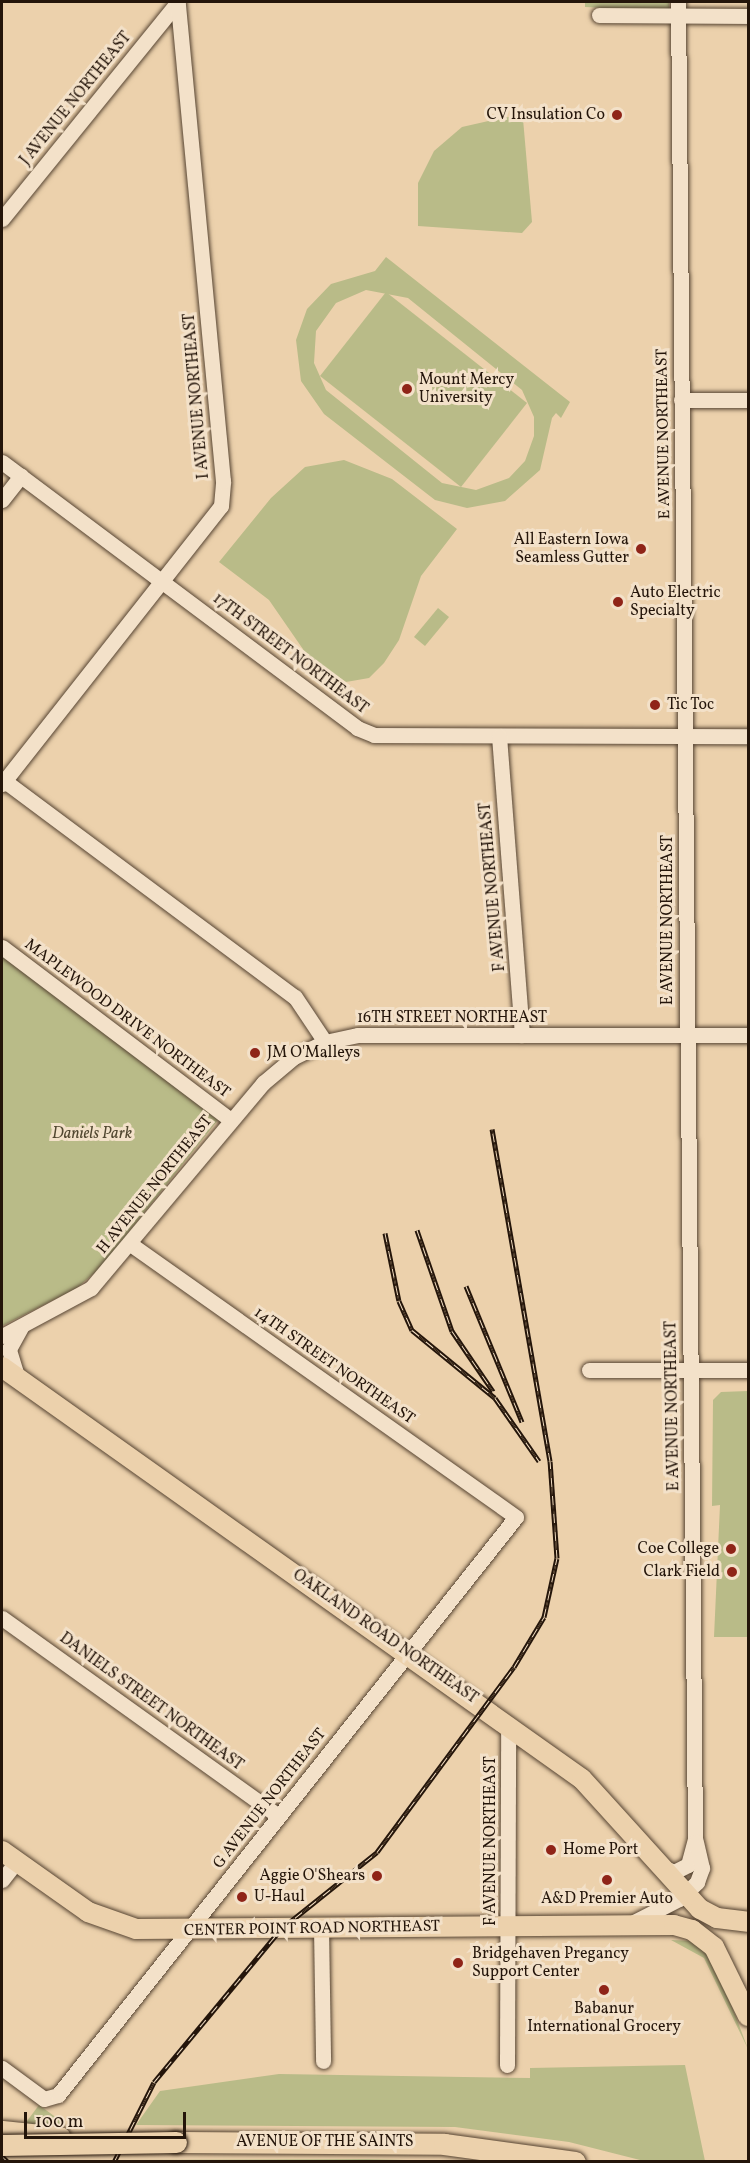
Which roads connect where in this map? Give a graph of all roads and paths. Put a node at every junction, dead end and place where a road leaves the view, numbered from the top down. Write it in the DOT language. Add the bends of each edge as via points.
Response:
graph roads {
  1 [pos="178,2"];
  2 [pos="678,8"];
  3 [pos="599,15"];
  4 [pos="748,16"];
  5 [pos="2,219"];
  6 [pos="681,400"];
  7 [pos="748,400"];
  8 [pos="2,462"];
  9 [pos="21,476"];
  10 [pos="2,500"];
  11 [pos="164,582"];
  12 [pos="499,736"];
  13 [pos="685,736"];
  14 [pos="748,736"];
  15 [pos="2,781"];
  16 [pos="2,947"];
  17 [pos="522,1035"];
  18 [pos="687,1035"];
  19 [pos="748,1035"];
  20 [pos="325,1042"];
  21 [pos="231,1120"];
  22 [pos="132,1245"];
  23 [pos="24,1324"];
  24 [pos="2,1336"];
  25 [pos="2,1367"];
  26 [pos="589,1370"];
  27 [pos="748,1370"];
  28 [pos="690,1371"];
  29 [pos="18,1379"];
  30 [pos="516,1517"];
  31 [pos="2,1618"];
  32 [pos="409,1653"];
  33 [pos="508,1724"];
  34 [pos="279,1816"];
  35 [pos="696,1839"];
  36 [pos="9,1857"];
  37 [pos="660,1866"];
  38 [pos="2,1880"];
  39 [pos="686,1894"];
  40 [pos="748,1922"];
  41 [pos="509,1925"];
  42 [pos="635,1925"];
  43 [pos="321,1927"];
  44 [pos="189,1931"];
  45 [pos="724,1961"];
  46 [pos="748,2016"];
  47 [pos="323,2061"];
  48 [pos="507,2065"];
  49 [pos="2,2068"];
  50 [pos="2,2131"];
  51 [pos="114,2142"];
  52 [pos="2,2145"];
  53 [pos="575,2162"];
  1 -- 5 [label="street, J AVENUE NORTHEAST"];
  1 -- 11 [label="street, I AVENUE NORTHEAST" via="223,481 213,521"];
  2 -- 3 [label="street"];
  2 -- 4 [label="street"];
  2 -- 6 [label="street, E AVENUE NORTHEAST"];
  6 -- 7 [label="street"];
  6 -- 13 [label="street, E AVENUE NORTHEAST"];
  8 -- 9 [label="street, 17TH STREET NORTHEAST"];
  9 -- 10 [label="street"];
  9 -- 11 [label="street, 17TH STREET NORTHEAST"];
  11 -- 12 [label="street, 17TH STREET NORTHEAST" via="357,728 390,736"];
  11 -- 15 [label="street, I AVENUE NORTHEAST"];
  12 -- 13 [label="street, 17TH STREET NORTHEAST"];
  12 -- 17 [label="street, F AVENUE NORTHEAST"];
  13 -- 14 [label="street, 17TH STREET NORTHEAST"];
  13 -- 18 [label="street, E AVENUE NORTHEAST"];
  15 -- 20 [label="street" via="295,997"];
  16 -- 21 [label="street, MAPLEWOOD DRIVE NORTHEAST"];
  17 -- 18 [label="street, 16TH STREET NORTHEAST"];
  17 -- 20 [label="street, 16TH STREET NORTHEAST" via="358,1035"];
  18 -- 19 [label="street, 16TH STREET NORTHEAST"];
  18 -- 28 [label="street, E AVENUE NORTHEAST"];
  20 -- 21 [label="street, H AVENUE NORTHEAST" via="273,1073"];
  21 -- 22 [label="street, H AVENUE NORTHEAST"];
  22 -- 23 [label="street, H AVENUE NORTHEAST" via="78,1298"];
  22 -- 30 [label="street, 14TH STREET NORTHEAST"];
  23 -- 24 [label="street, H AVENUE NORTHEAST"];
  23 -- 29 [label="street" via="9,1349"];
  25 -- 29 [label="main road, OAKLAND ROAD NORTHEAST"];
  26 -- 28 [label="street"];
  27 -- 28 [label="street"];
  28 -- 35 [label="street, E AVENUE NORTHEAST"];
  29 -- 32 [label="main road, OAKLAND ROAD NORTHEAST"];
  30 -- 32 [label="street, G AVENUE NORTHEAST"];
  31 -- 34 [label="street, DANIELS STREET NORTHEAST"];
  32 -- 33 [label="main road, OAKLAND ROAD NORTHEAST"];
  32 -- 34 [label="street, G AVENUE NORTHEAST"];
  33 -- 37 [label="main road, OAKLAND ROAD NORTHEAST" via="591,1786"];
  33 -- 41 [label="street, F AVENUE NORTHEAST"];
  34 -- 44 [label="street, G AVENUE NORTHEAST"];
  35 -- 37 [label="street" via="688,1864 674,1872"];
  35 -- 39 [label="street" via="702,1868"];
  36 -- 38 [label="street"];
  36 -- 44 [label="main road, CENTER POINT ROAD NORTHEAST" via="78,1906 114,1923"];
  37 -- 39 [label="main road, OAKLAND ROAD NORTHEAST"];
  39 -- 40 [label="main road, OAKLAND ROAD NORTHEAST" via="717,1918"];
  39 -- 42 [label="street"];
  40 -- 45 [label="main road" via="726,1940"];
  41 -- 42 [label="main road, CENTER POINT ROAD NORTHEAST"];
  41 -- 43 [label="main road, CENTER POINT ROAD NORTHEAST"];
  41 -- 48 [label="street, F AVENUE NORTHEAST"];
  42 -- 45 [label="main road, CENTER POINT ROAD NORTHEAST" via="692,1930"];
  43 -- 44 [label="main road, CENTER POINT ROAD NORTHEAST"];
  43 -- 47 [label="street"];
  44 -- 49 [label="street, G AVENUE NORTHEAST" via="50,2100"];
  45 -- 46 [label="main road"];
  50 -- 51 [label="highway, bridge"];
  51 -- 52 [label="highway, AVENUE OF THE SAINTS, bridge"];
  51 -- 53 [label="highway, AVENUE OF THE SAINTS, bridge" via="444,2144"];
}
